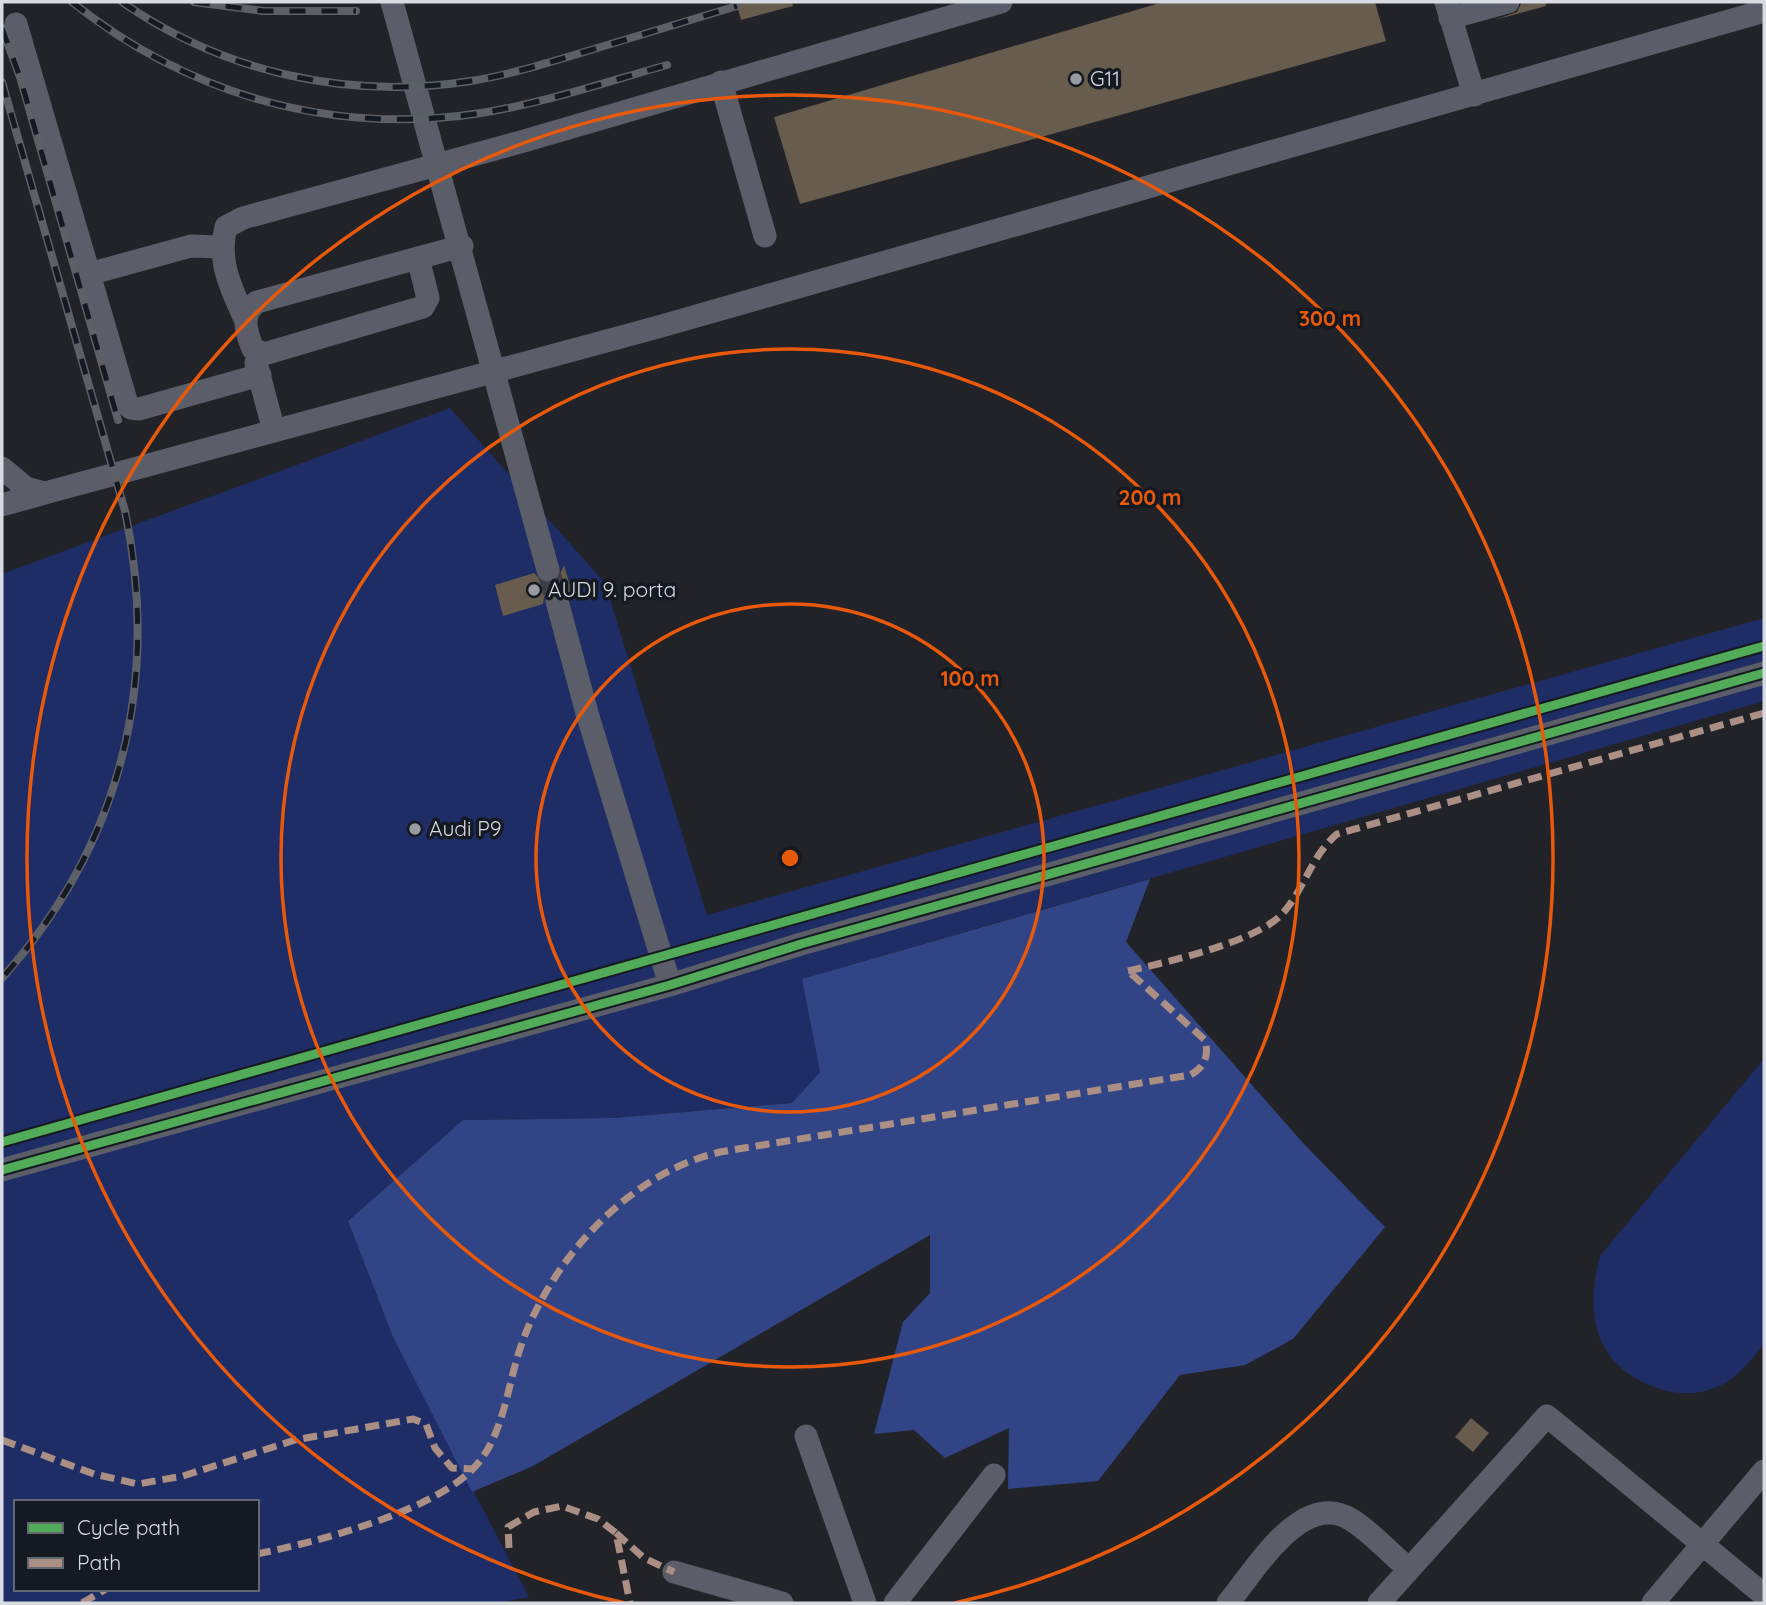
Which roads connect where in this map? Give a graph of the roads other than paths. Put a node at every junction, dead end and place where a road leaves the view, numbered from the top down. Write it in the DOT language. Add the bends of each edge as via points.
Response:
graph roads {
  1 [pos="392,2"];
  2 [pos="1001,2"];
  3 [pos="1508,2"];
  4 [pos="1448,10"];
  5 [pos="1764,11"];
  6 [pos="16,24"];
  7 [pos="721,82"];
  8 [pos="1474,95"];
  9 [pos="439,165"];
  10 [pos="765,236"];
  11 [pos="462,246"];
  12 [pos="221,247"];
  13 [pos="418,258"];
  14 [pos="89,274"];
  15 [pos="245,319"];
  16 [pos="253,349"];
  17 [pos="494,372"];
  18 [pos="260,375"];
  19 [pos="274,431"];
  20 [pos="2,468"];
  21 [pos="45,493"];
  22 [pos="2,505"];
  23 [pos="548,570"];
  24 [pos="557,601"];
  25 [pos="1764,673"];
  26 [pos="670,985"];
  27 [pos="2,1170"];
  28 [pos="806,1436"];
  29 [pos="1764,1471"];
  30 [pos="994,1475"];
  31 [pos="1703,1545"];
  32 [pos="1408,1568"];
  33 [pos="674,1572"];
  34 [pos="1764,1595"];
  35 [pos="782,1603"];
  36 [pos="865,1603"];
  37 [pos="895,1603"];
  38 [pos="1228,1603"];
  39 [pos="1379,1603"];
  40 [pos="1653,1603"];
  1 -- 9 [label="street"];
  2 -- 7 [label="street"];
  3 -- 4 [label="street"];
  4 -- 8 [label="street"];
  5 -- 8 [label="street"];
  6 -- 14 [label="street"];
  7 -- 9 [label="street"];
  7 -- 10 [label="street"];
  8 -- 17 [label="street"];
  9 -- 11 [label="street"];
  9 -- 12 [label="street" via="243,218 226,227"];
  11 -- 13 [label="street"];
  11 -- 17 [label="street"];
  12 -- 14 [label="street" via="191,246"];
  12 -- 15 [label="street" via="226,276"];
  13 -- 15 [label="street" via="257,302"];
  13 -- 16 [label="street" via="428,298 423,307 264,354"];
  14 -- 18 [label="street" via="131,408"];
  15 -- 16 [label="street"];
  16 -- 18 [label="street"];
  17 -- 19 [label="street"];
  17 -- 23 [label="street"];
  18 -- 19 [label="street"];
  19 -- 21 [label="street"];
  20 -- 21 [label="street" via="26,488"];
  21 -- 22 [label="street"];
  24 -- 26 [label="street"];
  25 -- 26 [label="street"];
  26 -- 27 [label="street"];
  28 -- 36 [label="street"];
  29 -- 31 [label="street"];
  30 -- 37 [label="street"];
  31 -- 32 [label="street" via="1547,1416"];
  31 -- 34 [label="street"];
  31 -- 40 [label="street"];
  32 -- 38 [label="street" via="1349,1518 1330,1513 1309,1516 1286,1532"];
  32 -- 39 [label="street"];
  33 -- 35 [label="street"];
}
